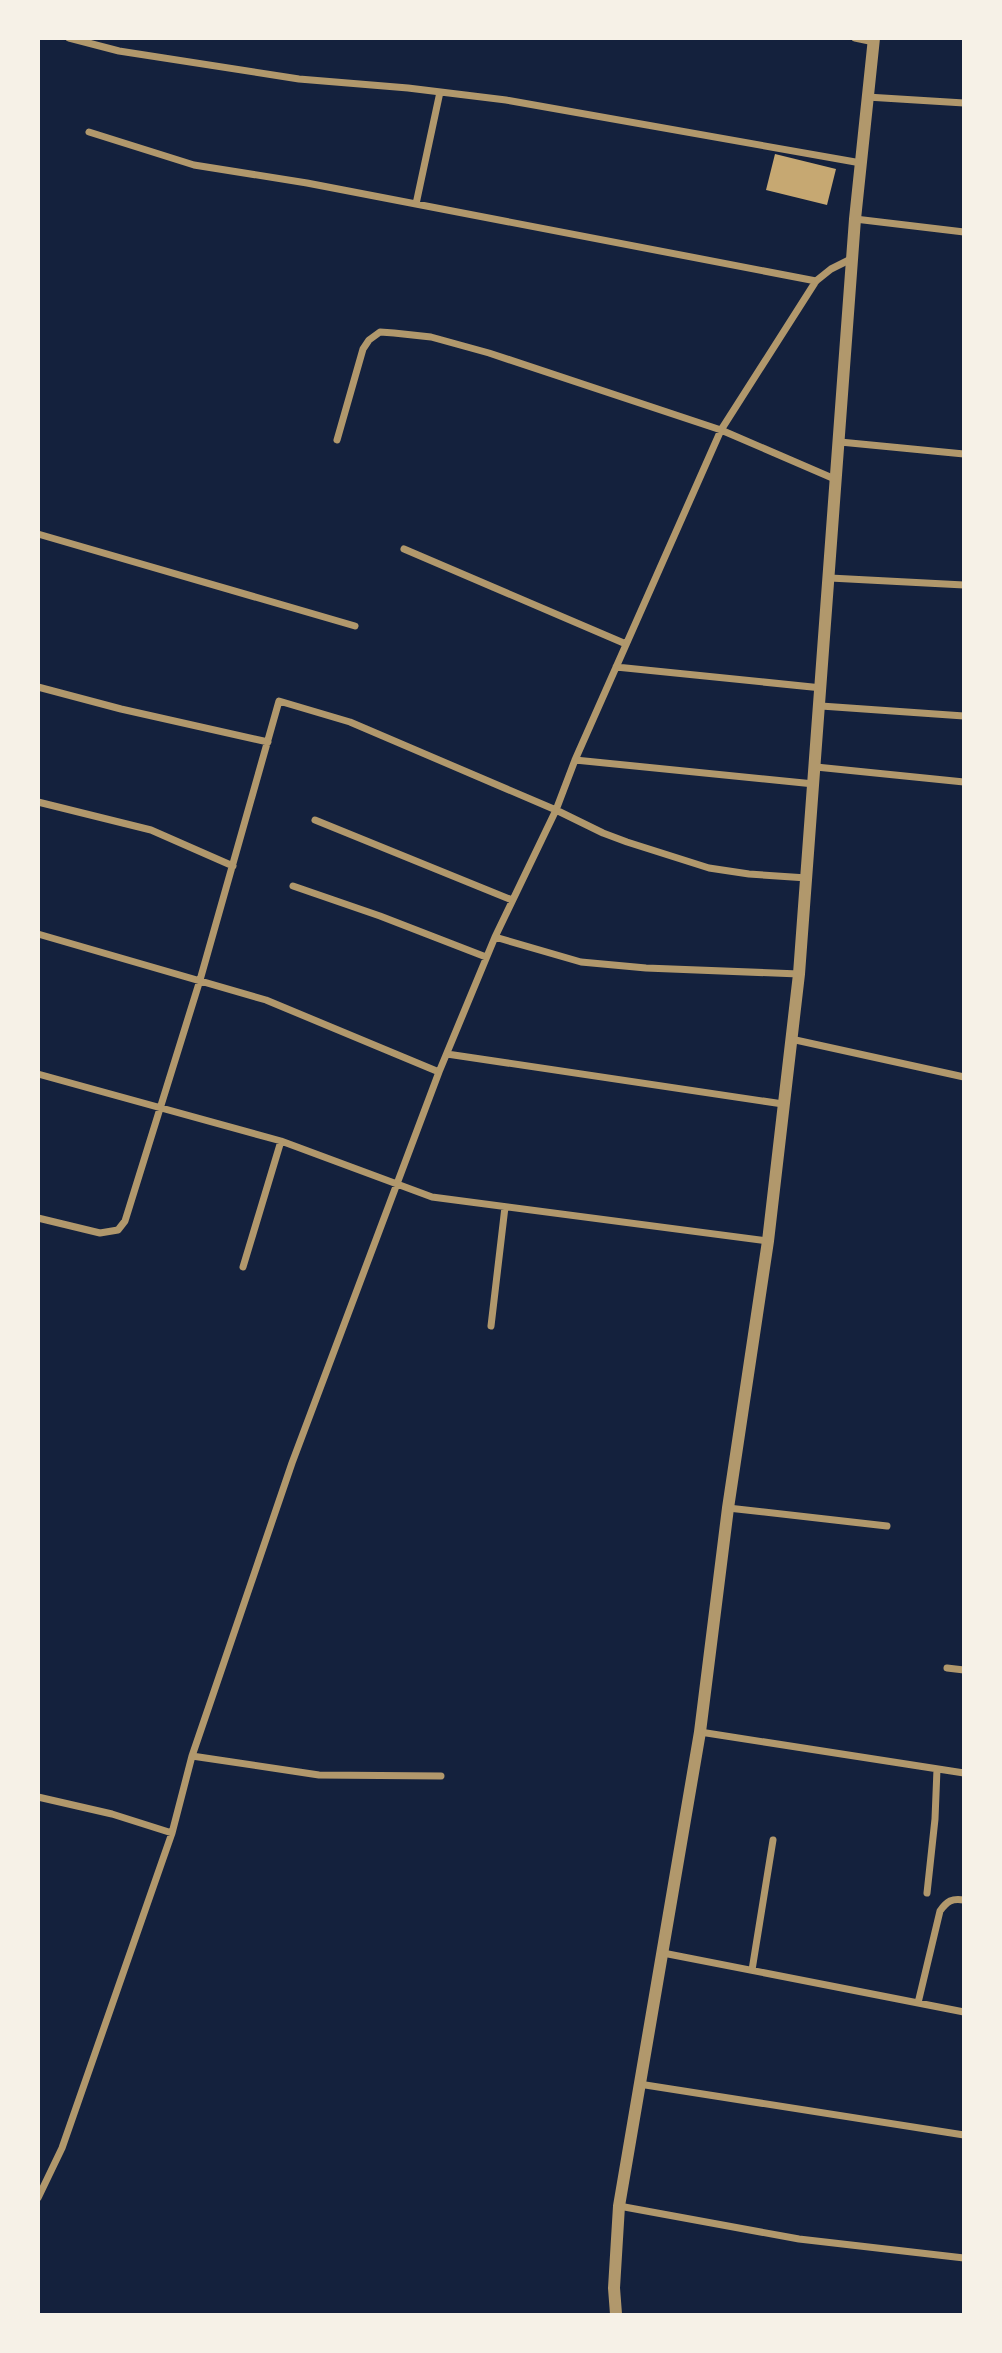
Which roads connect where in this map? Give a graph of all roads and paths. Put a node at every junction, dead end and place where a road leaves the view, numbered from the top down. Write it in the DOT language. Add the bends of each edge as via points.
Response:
graph roads {
  1 [pos="69,38"];
  2 [pos="855,38"];
  3 [pos="874,40"];
  4 [pos="440,92"];
  5 [pos="867,97"];
  6 [pos="964,103"];
  7 [pos="89,132"];
  8 [pos="861,163"];
  9 [pos="416,204"];
  10 [pos="856,219"];
  11 [pos="964,232"];
  12 [pos="854,257"];
  13 [pos="816,281"];
  14 [pos="721,430"];
  15 [pos="337,440"];
  16 [pos="840,442"];
  17 [pos="964,454"];
  18 [pos="838,480"];
  19 [pos="38,534"];
  20 [pos="404,550"];
  21 [pos="830,578"];
  22 [pos="964,584"];
  23 [pos="355,626"];
  24 [pos="626,644"];
  25 [pos="616,667"];
  26 [pos="38,687"];
  27 [pos="822,688"];
  28 [pos="821,706"];
  29 [pos="964,716"];
  30 [pos="268,742"];
  31 [pos="575,760"];
  32 [pos="816,767"];
  33 [pos="964,782"];
  34 [pos="815,785"];
  35 [pos="38,802"];
  36 [pos="556,810"];
  37 [pos="315,820"];
  38 [pos="233,866"];
  39 [pos="807,878"];
  40 [pos="293,886"];
  41 [pos="512,900"];
  42 [pos="38,934"];
  43 [pos="495,937"];
  44 [pos="486,957"];
  45 [pos="799,974"];
  46 [pos="200,981"];
  47 [pos="791,1039"];
  48 [pos="447,1054"];
  49 [pos="439,1072"];
  50 [pos="38,1074"];
  51 [pos="964,1077"];
  52 [pos="783,1104"];
  53 [pos="162,1107"];
  54 [pos="281,1141"];
  55 [pos="399,1185"];
  56 [pos="505,1207"];
  57 [pos="38,1218"];
  58 [pos="768,1241"];
  59 [pos="243,1267"];
  60 [pos="491,1326"];
  61 [pos="728,1508"];
  62 [pos="887,1525"];
  63 [pos="947,1668"];
  64 [pos="964,1670"];
  65 [pos="700,1732"];
  66 [pos="192,1756"];
  67 [pos="937,1769"];
  68 [pos="964,1773"];
  69 [pos="440,1776"];
  70 [pos="38,1797"];
  71 [pos="172,1833"];
  72 [pos="773,1840"];
  73 [pos="927,1893"];
  74 [pos="964,1900"];
  75 [pos="663,1953"];
  76 [pos="752,1970"];
  77 [pos="918,2003"];
  78 [pos="964,2012"];
  79 [pos="639,2084"];
  80 [pos="964,2135"];
  81 [pos="38,2198"];
  82 [pos="619,2206"];
  83 [pos="964,2258"];
  84 [pos="616,2315"];
  1 -- 4 [label="street" via="119,51 299,79"];
  2 -- 3 [label="street"];
  3 -- 5 [label="street"];
  4 -- 8 [label="street"];
  4 -- 9 [label="street"];
  5 -- 6 [label="street"];
  5 -- 8 [label="street"];
  7 -- 9 [label="street" via="194,165"];
  8 -- 10 [label="street"];
  9 -- 13 [label="street"];
  10 -- 11 [label="street"];
  10 -- 12 [label="street"];
  12 -- 13 [label="street"];
  12 -- 16 [label="street"];
  13 -- 14 [label="street"];
  14 -- 15 [label="street" via="489,353 431,337 380,332 363,349"];
  14 -- 18 [label="street"];
  14 -- 24 [label="street"];
  16 -- 17 [label="street"];
  16 -- 18 [label="street"];
  18 -- 21 [label="street"];
  19 -- 23 [label="street"];
  20 -- 24 [label="street"];
  21 -- 22 [label="street"];
  21 -- 27 [label="street"];
  24 -- 25 [label="street"];
  25 -- 27 [label="street"];
  25 -- 31 [label="street"];
  26 -- 30 [label="street"];
  27 -- 28 [label="street"];
  28 -- 29 [label="street"];
  28 -- 32 [label="street"];
  30 -- 36 [label="street" via="279,701 350,722"];
  30 -- 38 [label="street"];
  31 -- 34 [label="street"];
  31 -- 36 [label="street"];
  32 -- 33 [label="street"];
  32 -- 34 [label="street"];
  34 -- 39 [label="street"];
  35 -- 38 [label="street" via="151,830"];
  36 -- 39 [label="street" via="603,833 709,868"];
  36 -- 41 [label="street"];
  37 -- 41 [label="street"];
  38 -- 46 [label="street"];
  39 -- 45 [label="street"];
  40 -- 44 [label="street"];
  41 -- 43 [label="street"];
  42 -- 46 [label="street"];
  43 -- 44 [label="street"];
  43 -- 45 [label="street" via="581,962"];
  44 -- 48 [label="street"];
  45 -- 47 [label="street"];
  46 -- 49 [label="street" via="293,1010"];
  46 -- 53 [label="street"];
  47 -- 51 [label="street"];
  47 -- 52 [label="street"];
  48 -- 49 [label="street"];
  48 -- 52 [label="street"];
  49 -- 55 [label="street"];
  50 -- 53 [label="street"];
  52 -- 58 [label="street"];
  53 -- 54 [label="street"];
  53 -- 57 [label="street" via="125,1221 118,1230 100,1233"];
  54 -- 55 [label="street"];
  54 -- 59 [label="street"];
  55 -- 56 [label="street" via="432,1196"];
  55 -- 66 [label="street" via="292,1463"];
  56 -- 58 [label="street"];
  56 -- 60 [label="street"];
  58 -- 61 [label="street"];
  61 -- 62 [label="street"];
  61 -- 65 [label="street"];
  63 -- 64 [label="street"];
  65 -- 67 [label="street"];
  65 -- 75 [label="street"];
  66 -- 69 [label="street" via="319,1775"];
  66 -- 71 [label="street"];
  67 -- 68 [label="street"];
  67 -- 73 [label="street"];
  70 -- 71 [label="street"];
  71 -- 81 [label="street" via="62,2148"];
  72 -- 76 [label="street"];
  74 -- 77 [label="street" via="954,1899 940,1911"];
  75 -- 76 [label="street"];
  75 -- 79 [label="street"];
  76 -- 77 [label="street"];
  77 -- 78 [label="street"];
  79 -- 80 [label="street"];
  79 -- 82 [label="street"];
  82 -- 83 [label="street" via="799,2239"];
  82 -- 84 [label="street"];
}
